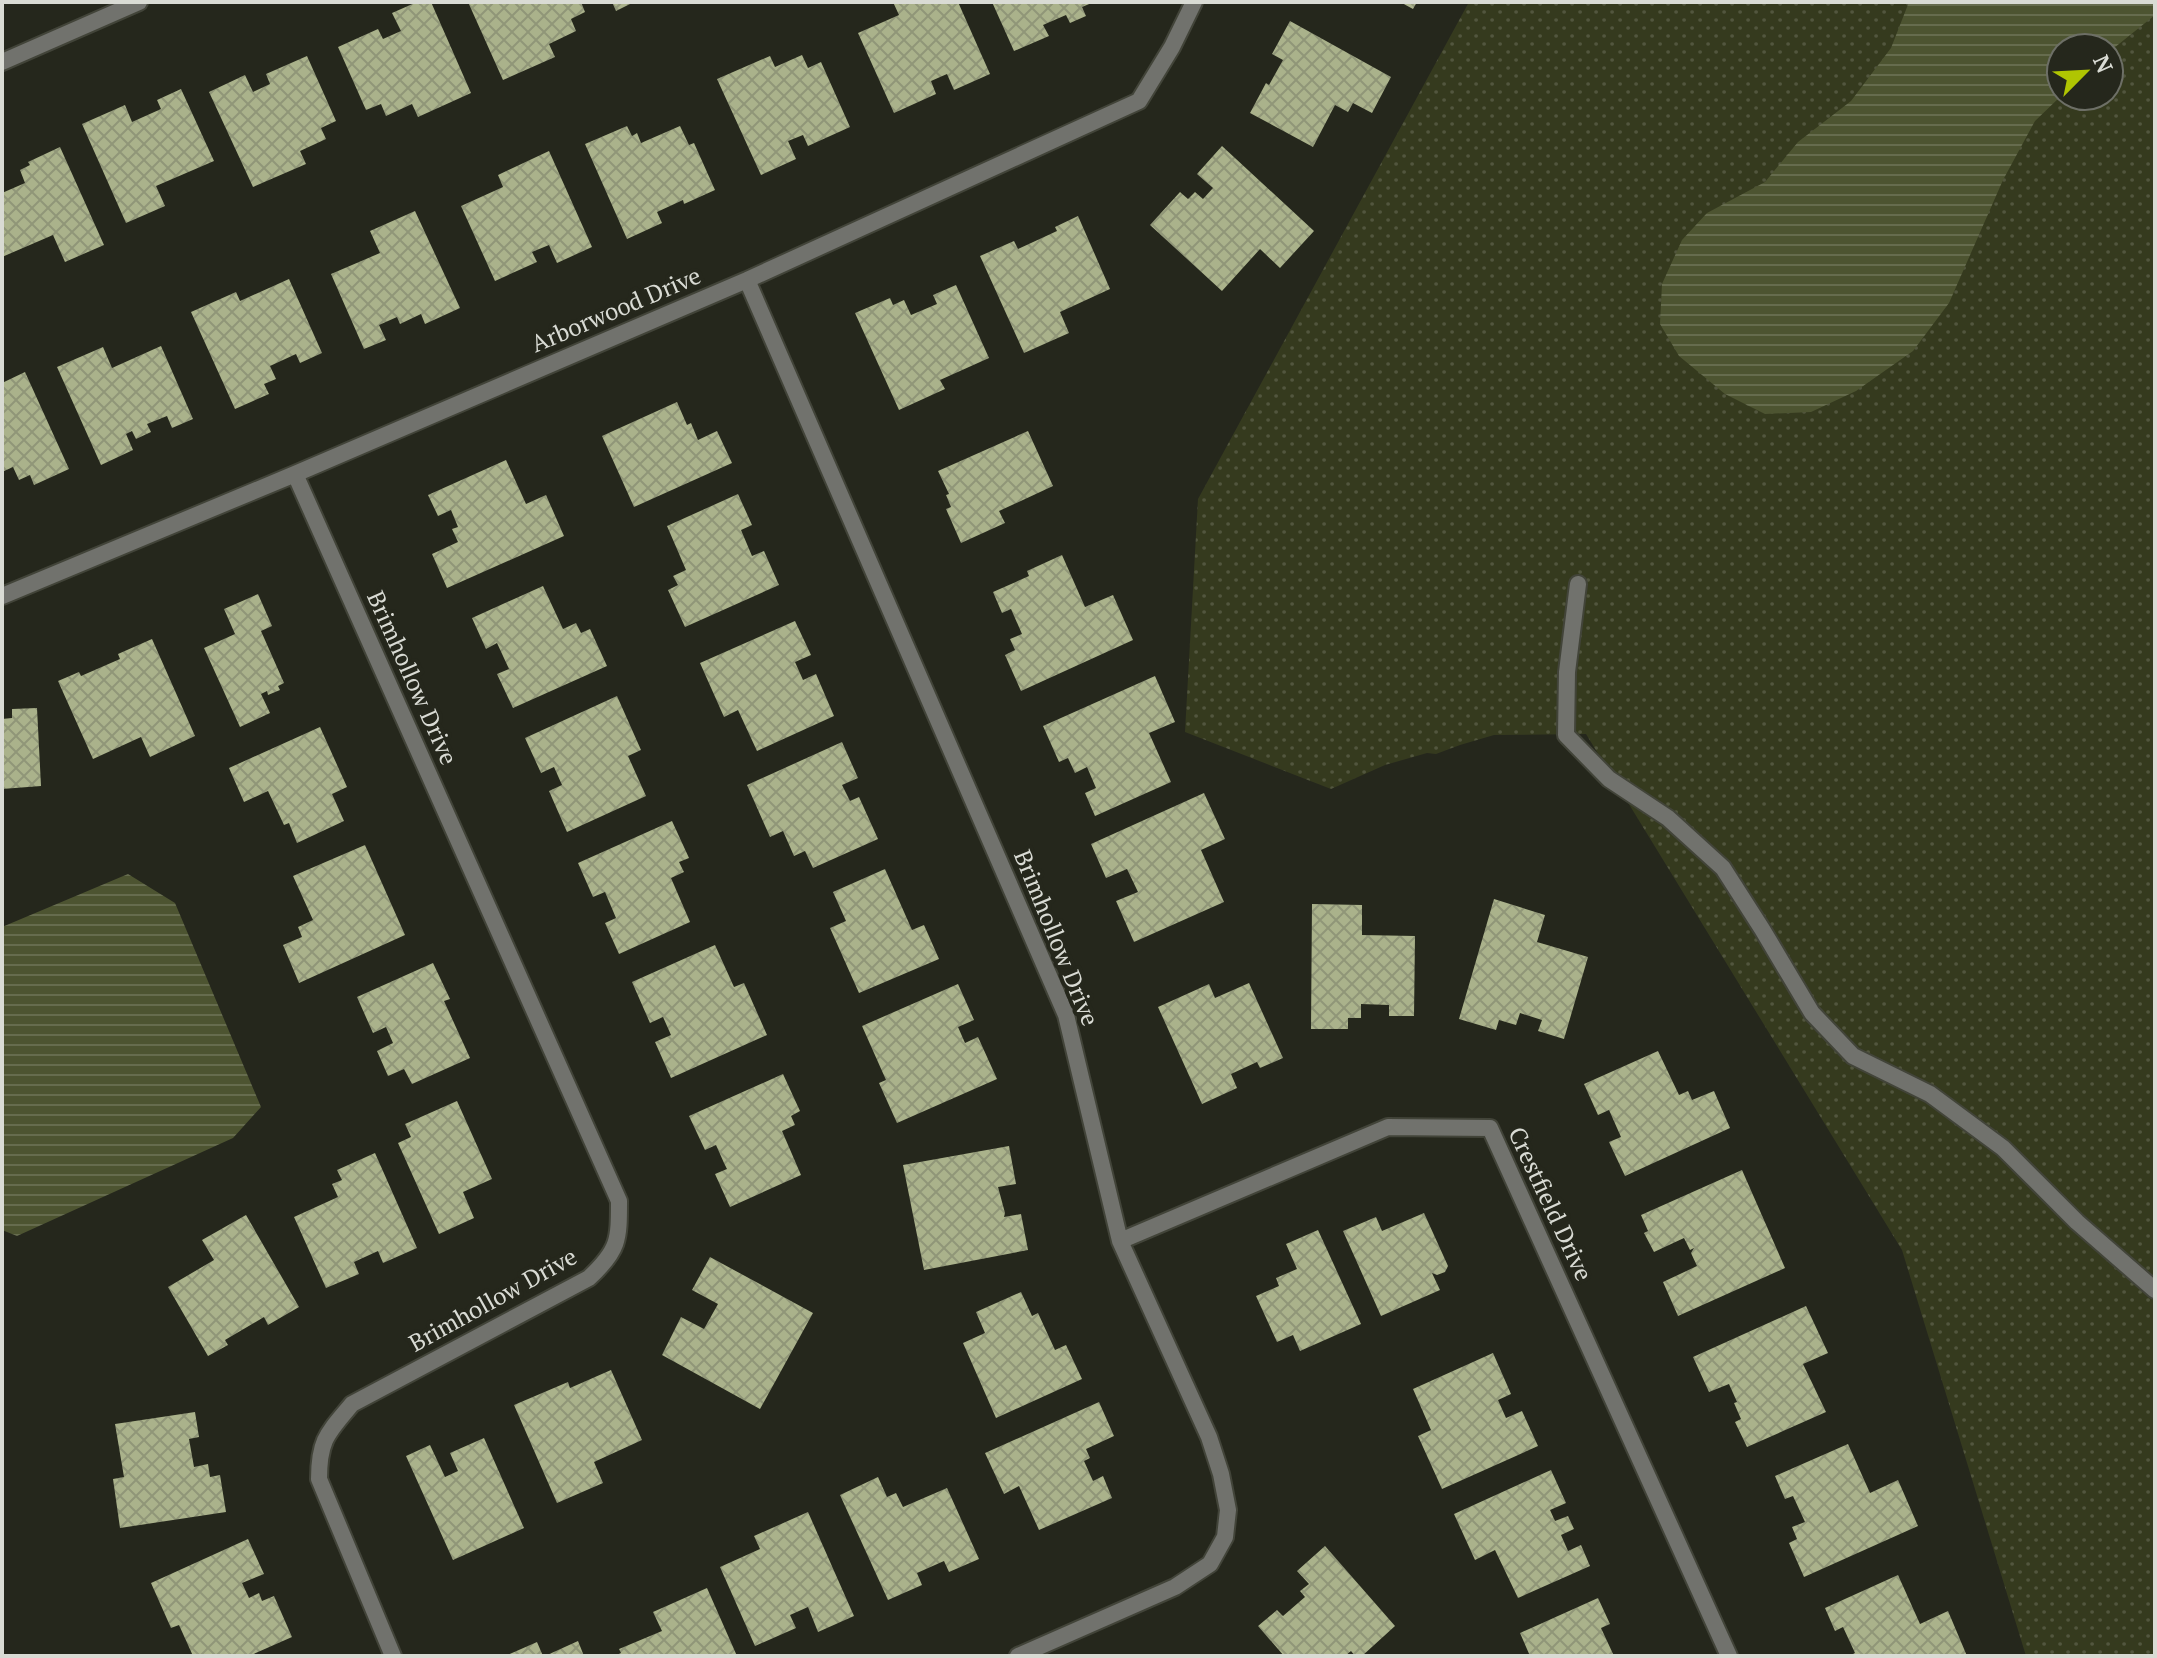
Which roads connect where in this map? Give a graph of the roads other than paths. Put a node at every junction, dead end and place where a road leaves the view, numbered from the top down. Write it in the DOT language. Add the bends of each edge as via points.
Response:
graph roads {
  1 [pos="139,2"];
  2 [pos="1194,2"];
  3 [pos="2,62"];
  4 [pos="747,280"];
  5 [pos="295,474"];
  6 [pos="1578,584"];
  7 [pos="2,596"];
  8 [pos="1120,1241"];
  9 [pos="2155,1290"];
  10 [pos="393,1656"];
  11 [pos="1018,1656"];
  12 [pos="1729,1656"];
  1 -- 3 [label="street"];
  2 -- 4 [label="street, Arborwood Drive" via="1139,101"];
  4 -- 5 [label="street, Arborwood Drive"];
  4 -- 8 [label="street, Brimhollow Drive" via="1066,1015"];
  5 -- 7 [label="street, Arborwood Drive"];
  5 -- 10 [label="street, Brimhollow Drive" via="619,1201 619,1239 589,1278 352,1404 326,1436 319,1479"];
  6 -- 9 [label="street" via="1566,735 1609,779 1668,818 1723,868 1812,1013 1853,1056 1930,1094 2003,1148"];
  8 -- 11 [label="street, Brimhollow Drive" via="1209,1437 1228,1510 1225,1537 1210,1564 1175,1587"];
  8 -- 12 [label="street, Crestfield Drive" via="1388,1127 1490,1128"];
}
